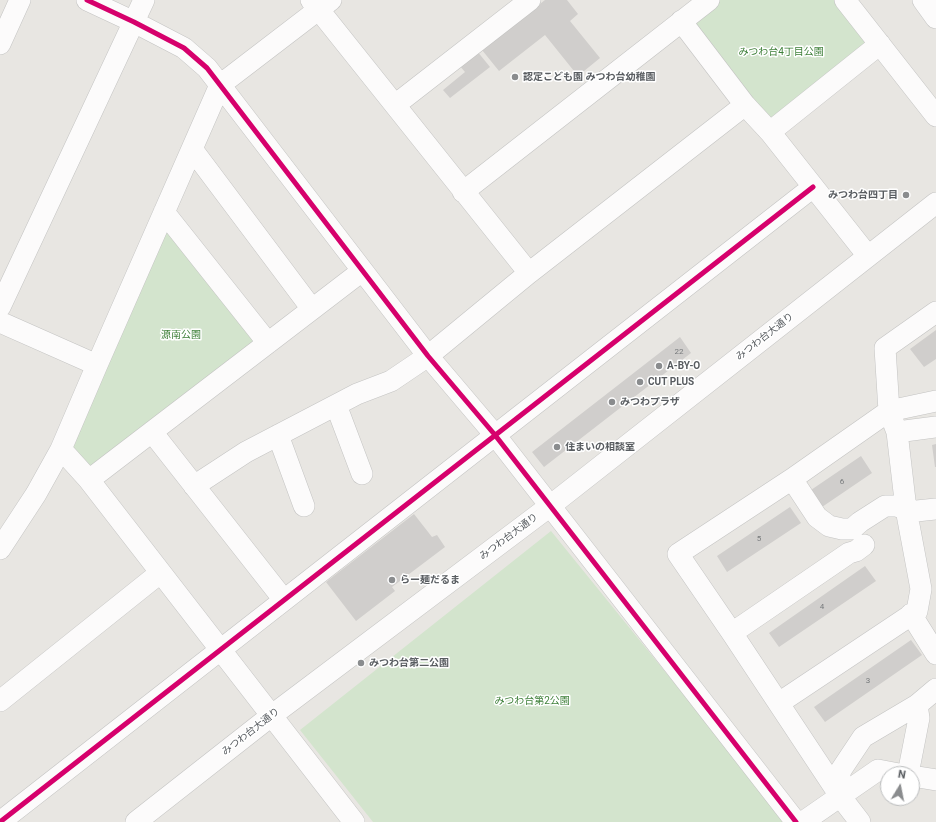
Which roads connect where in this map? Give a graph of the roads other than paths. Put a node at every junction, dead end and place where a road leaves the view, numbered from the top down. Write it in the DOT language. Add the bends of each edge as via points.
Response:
graph roads {
  1 [pos="20,0"];
  2 [pos="87,0"];
  3 [pos="144,0"];
  4 [pos="530,0"];
  5 [pos="709,0"];
  6 [pos="845,0"];
  7 [pos="923,0"];
  8 [pos="320,3"];
  9 [pos="936,18"];
  10 [pos="681,21"];
  11 [pos="134,22"];
  12 [pos="0,44"];
  13 [pos="880,44"];
  14 [pos="220,85"];
  15 [pos="395,105"];
  16 [pos="745,105"];
  17 [pos="936,116"];
  18 [pos="770,132"];
  19 [pos="192,149"];
  20 [pos="813,187"];
  21 [pos="463,192"];
  22 [pos="936,203"];
  23 [pos="164,212"];
  24 [pos="868,256"];
  25 [pos="362,271"];
  26 [pos="529,273"];
  27 [pos="0,307"];
  28 [pos="312,310"];
  29 [pos="936,312"];
  30 [pos="0,322"];
  31 [pos="268,343"];
  32 [pos="428,356"];
  33 [pos="97,364"];
  34 [pos="936,401"];
  35 [pos="336,405"];
  36 [pos="889,411"];
  37 [pos="936,427"];
  38 [pos="152,432"];
  39 [pos="897,432"];
  40 [pos="278,435"];
  41 [pos="495,435"];
  42 [pos="61,449"];
  43 [pos="362,474"];
  44 [pos="792,479"];
  45 [pos="89,480"];
  46 [pos="194,486"];
  47 [pos="304,506"];
  48 [pos="550,506"];
  49 [pos="936,509"];
  50 [pos="906,510"];
  51 [pos="863,543"];
  52 [pos="0,549"];
  53 [pos="160,573"];
  54 [pos="928,595"];
  55 [pos="284,600"];
  56 [pos="911,614"];
  57 [pos="732,633"];
  58 [pos="220,650"];
  59 [pos="936,654"];
  60 [pos="936,689"];
  61 [pos="0,701"];
  62 [pos="779,704"];
  63 [pos="917,705"];
  64 [pos="271,716"];
  65 [pos="910,766"];
  66 [pos="880,770"];
  67 [pos="920,777"];
  68 [pos="936,780"];
  69 [pos="838,793"];
  70 [pos="0,822"];
  71 [pos="136,822"];
  72 [pos="354,822"];
  73 [pos="796,822"];
  74 [pos="804,822"];
  75 [pos="860,822"];
  1 -- 12 [label="street"];
  2 -- 11 [label="street"];
  3 -- 11 [label="street"];
  4 -- 15 [label="street"];
  5 -- 10 [label="street"];
  6 -- 13 [label="street"];
  7 -- 9 [label="street"];
  8 -- 14 [label="street"];
  8 -- 15 [label="street"];
  10 -- 16 [label="street"];
  10 -- 21 [label="street"];
  11 -- 14 [label="street" via="184,48 207,68"];
  11 -- 27 [label="street"];
  13 -- 17 [label="street"];
  13 -- 18 [label="street"];
  14 -- 19 [label="street"];
  14 -- 25 [label="street"];
  15 -- 21 [label="street"];
  16 -- 18 [label="street"];
  16 -- 26 [label="street"];
  18 -- 20 [label="street"];
  19 -- 23 [label="street"];
  19 -- 28 [label="street"];
  20 -- 24 [label="street"];
  20 -- 41 [label="street"];
  21 -- 26 [label="street"];
  22 -- 24 [label="street, みつわ台大通り"];
  23 -- 31 [label="street"];
  23 -- 33 [label="street"];
  24 -- 48 [label="street, みつわ台大通り"];
  25 -- 28 [label="street"];
  25 -- 32 [label="street"];
  26 -- 32 [label="street"];
  28 -- 31 [label="street"];
  29 -- 36 [label="street" via="885,348"];
  30 -- 33 [label="street"];
  31 -- 38 [label="street"];
  32 -- 35 [label="street" via="391,381"];
  32 -- 41 [label="street"];
  33 -- 42 [label="street"];
  34 -- 36 [label="street"];
  35 -- 40 [label="street"];
  35 -- 43 [label="street"];
  36 -- 39 [label="street"];
  36 -- 44 [label="street"];
  37 -- 39 [label="street"];
  38 -- 45 [label="street"];
  38 -- 46 [label="street"];
  39 -- 50 [label="street"];
  40 -- 46 [label="street" via="246,452"];
  40 -- 47 [label="street"];
  41 -- 48 [label="street"];
  41 -- 55 [label="street"];
  42 -- 45 [label="street"];
  42 -- 52 [label="street" via="36,494"];
  44 -- 51 [label="street" via="817,517"];
  44 -- 57 [label="street" via="678,554"];
  45 -- 53 [label="street"];
  46 -- 55 [label="street"];
  48 -- 64 [label="street, みつわ台大通り"];
  48 -- 73 [label="street"];
  49 -- 50 [label="street"];
  50 -- 51 [label="street" via="896,506 885,506 860,522"];
  50 -- 54 [label="street" via="920,589"];
  51 -- 57 [label="street" via="856,551 849,553"];
  53 -- 58 [label="street"];
  53 -- 61 [label="street"];
  54 -- 56 [label="street"];
  55 -- 58 [label="street"];
  56 -- 59 [label="street"];
  56 -- 62 [label="street"];
  57 -- 62 [label="street"];
  58 -- 64 [label="street"];
  58 -- 70 [label="street"];
  60 -- 63 [label="street"];
  62 -- 69 [label="street"];
  63 -- 65 [label="street" via="919,718"];
  63 -- 69 [label="street" via="863,737 841,770"];
  64 -- 71 [label="street, みつわ台大通り"];
  64 -- 72 [label="street"];
  66 -- 69 [label="street"];
  67 -- 68 [label="street"];
  69 -- 74 [label="street"];
  69 -- 75 [label="street"];
}
